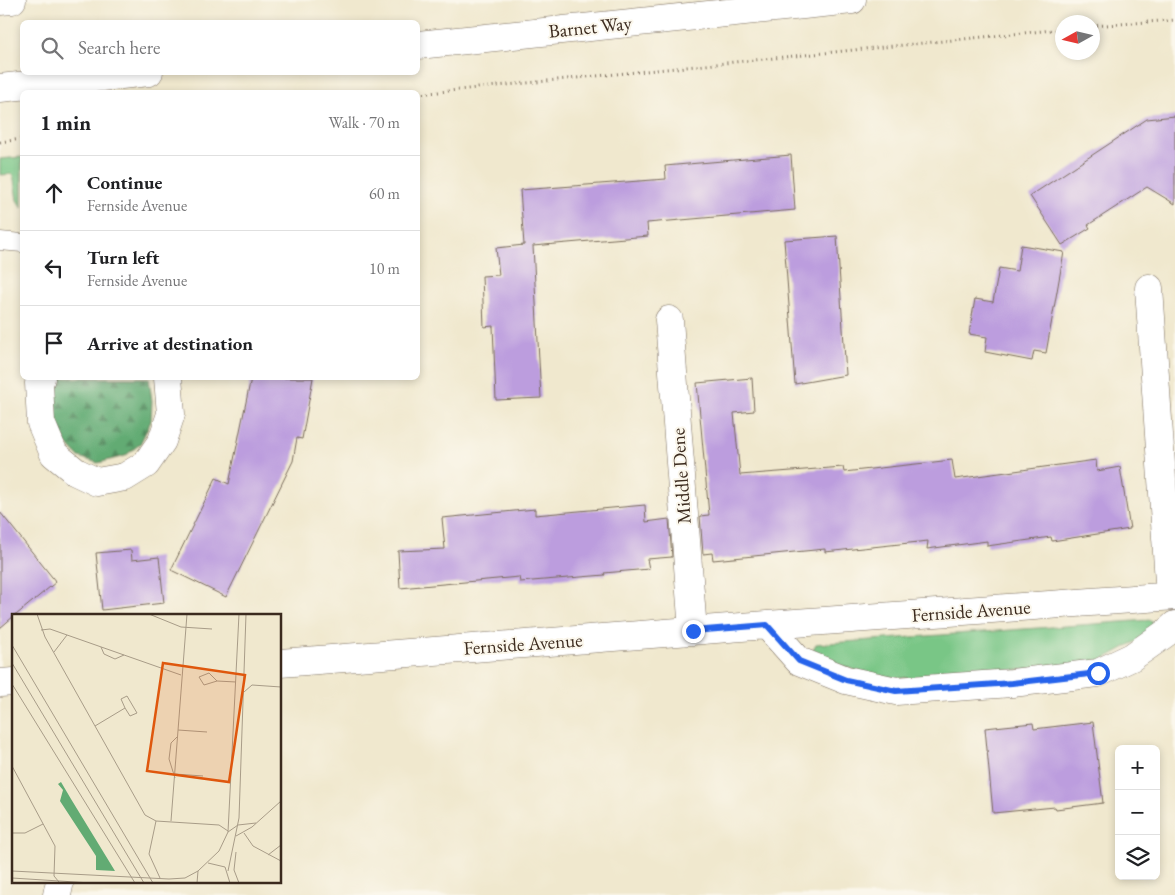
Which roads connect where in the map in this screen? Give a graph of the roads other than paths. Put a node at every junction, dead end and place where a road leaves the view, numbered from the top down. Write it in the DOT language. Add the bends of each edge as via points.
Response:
graph roads {
  1 [pos="12,0"];
  2 [pos="852,0"];
  3 [pos="0,1"];
  4 [pos="420,45"];
  5 [pos="137,75"];
  6 [pos="95,85"];
  7 [pos="0,88"];
  8 [pos="0,236"];
  9 [pos="20,242"];
  10 [pos="1148,288"];
  11 [pos="669,320"];
  12 [pos="40,380"];
  13 [pos="168,380"];
  14 [pos="1172,596"];
  15 [pos="767,625"];
  16 [pos="1175,625"];
  17 [pos="693,631"];
  18 [pos="281,663"];
  19 [pos="60,882"];
  20 [pos="57,895"];
  1 -- 3 [label="main road"];
  2 -- 4 [label="main road, Barnet Way"];
  5 -- 6 [label="main road"];
  6 -- 7 [label="main road"];
  8 -- 9 [label="lane"];
  10 -- 14 [label="main road"];
  11 -- 17 [label="main road, Middle Dene"];
  12 -- 13 [label="main road" via="41,423 54,454 76,472 97,482 125,477 146,464 162,441 170,414"];
  14 -- 15 [label="main road, Fernside Avenue"];
  15 -- 16 [label="main road" via="799,661 846,680 896,691 1098,673 1132,657"];
  15 -- 17 [label="main road, Fernside Avenue"];
  17 -- 18 [label="main road, Fernside Avenue"];
  19 -- 20 [label="main road"];
}
